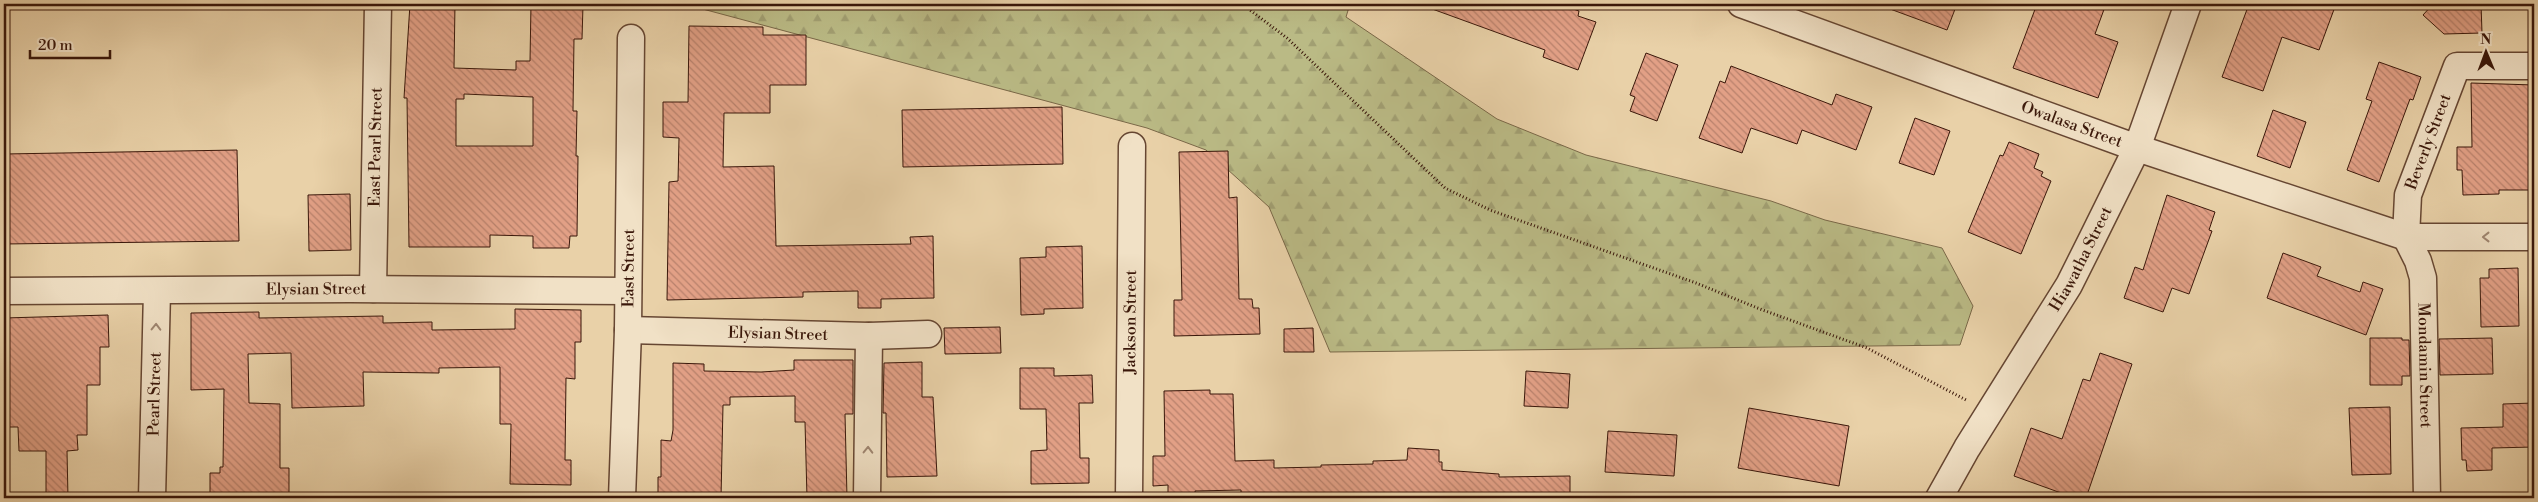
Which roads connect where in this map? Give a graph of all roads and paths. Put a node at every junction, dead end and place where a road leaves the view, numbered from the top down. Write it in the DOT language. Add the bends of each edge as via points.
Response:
graph roads {
  1 [pos="378,4"];
  2 [pos="1242,4"];
  3 [pos="1741,4"];
  4 [pos="2188,4"];
  5 [pos="631,38"];
  6 [pos="2534,66"];
  7 [pos="1132,146"];
  8 [pos="2137,148"];
  9 [pos="2406,237"];
  10 [pos="2534,237"];
  11 [pos="373,289"];
  12 [pos="4,291"];
  13 [pos="157,291"];
  14 [pos="628,291"];
  15 [pos="628,330"];
  16 [pos="928,334"];
  17 [pos="869,336"];
  18 [pos="1971,403"];
  19 [pos="152,498"];
  20 [pos="622,498"];
  21 [pos="868,498"];
  22 [pos="1129,498"];
  23 [pos="1938,498"];
  24 [pos="2427,498"];
  1 -- 11 [label="street, East Pearl Street"];
  2 -- 18 [label="path" via="1288,38 1445,188 1499,213 1866,348"];
  3 -- 8 [label="street, Owalasa Street"];
  4 -- 8 [label="street, Hiawatha Street"];
  5 -- 14 [label="street, East Street"];
  6 -- 9 [label="street, Beverly Street" via="2457,66 2408,195"];
  7 -- 22 [label="street, Jackson Street"];
  8 -- 9 [label="street, Owalasa Street"];
  8 -- 23 [label="street, Hiawatha Street" via="2069,285"];
  10 -- 9 [label="street, Owalasa Street, one-way"];
  9 -- 24 [label="street, Mondamin Street" via="2422,278"];
  11 -- 13 [label="street, Elysian Street"];
  11 -- 14 [label="street, Elysian Street"];
  12 -- 13 [label="street, Elysian Street"];
  19 -- 13 [label="street, Pearl Street, one-way"];
  14 -- 15 [label="street, East Street"];
  15 -- 17 [label="street, Elysian Street"];
  15 -- 20 [label="street, East Street"];
  16 -- 17 [label="street, Elysian Street"];
  21 -- 17 [label="street, one-way"];
}
